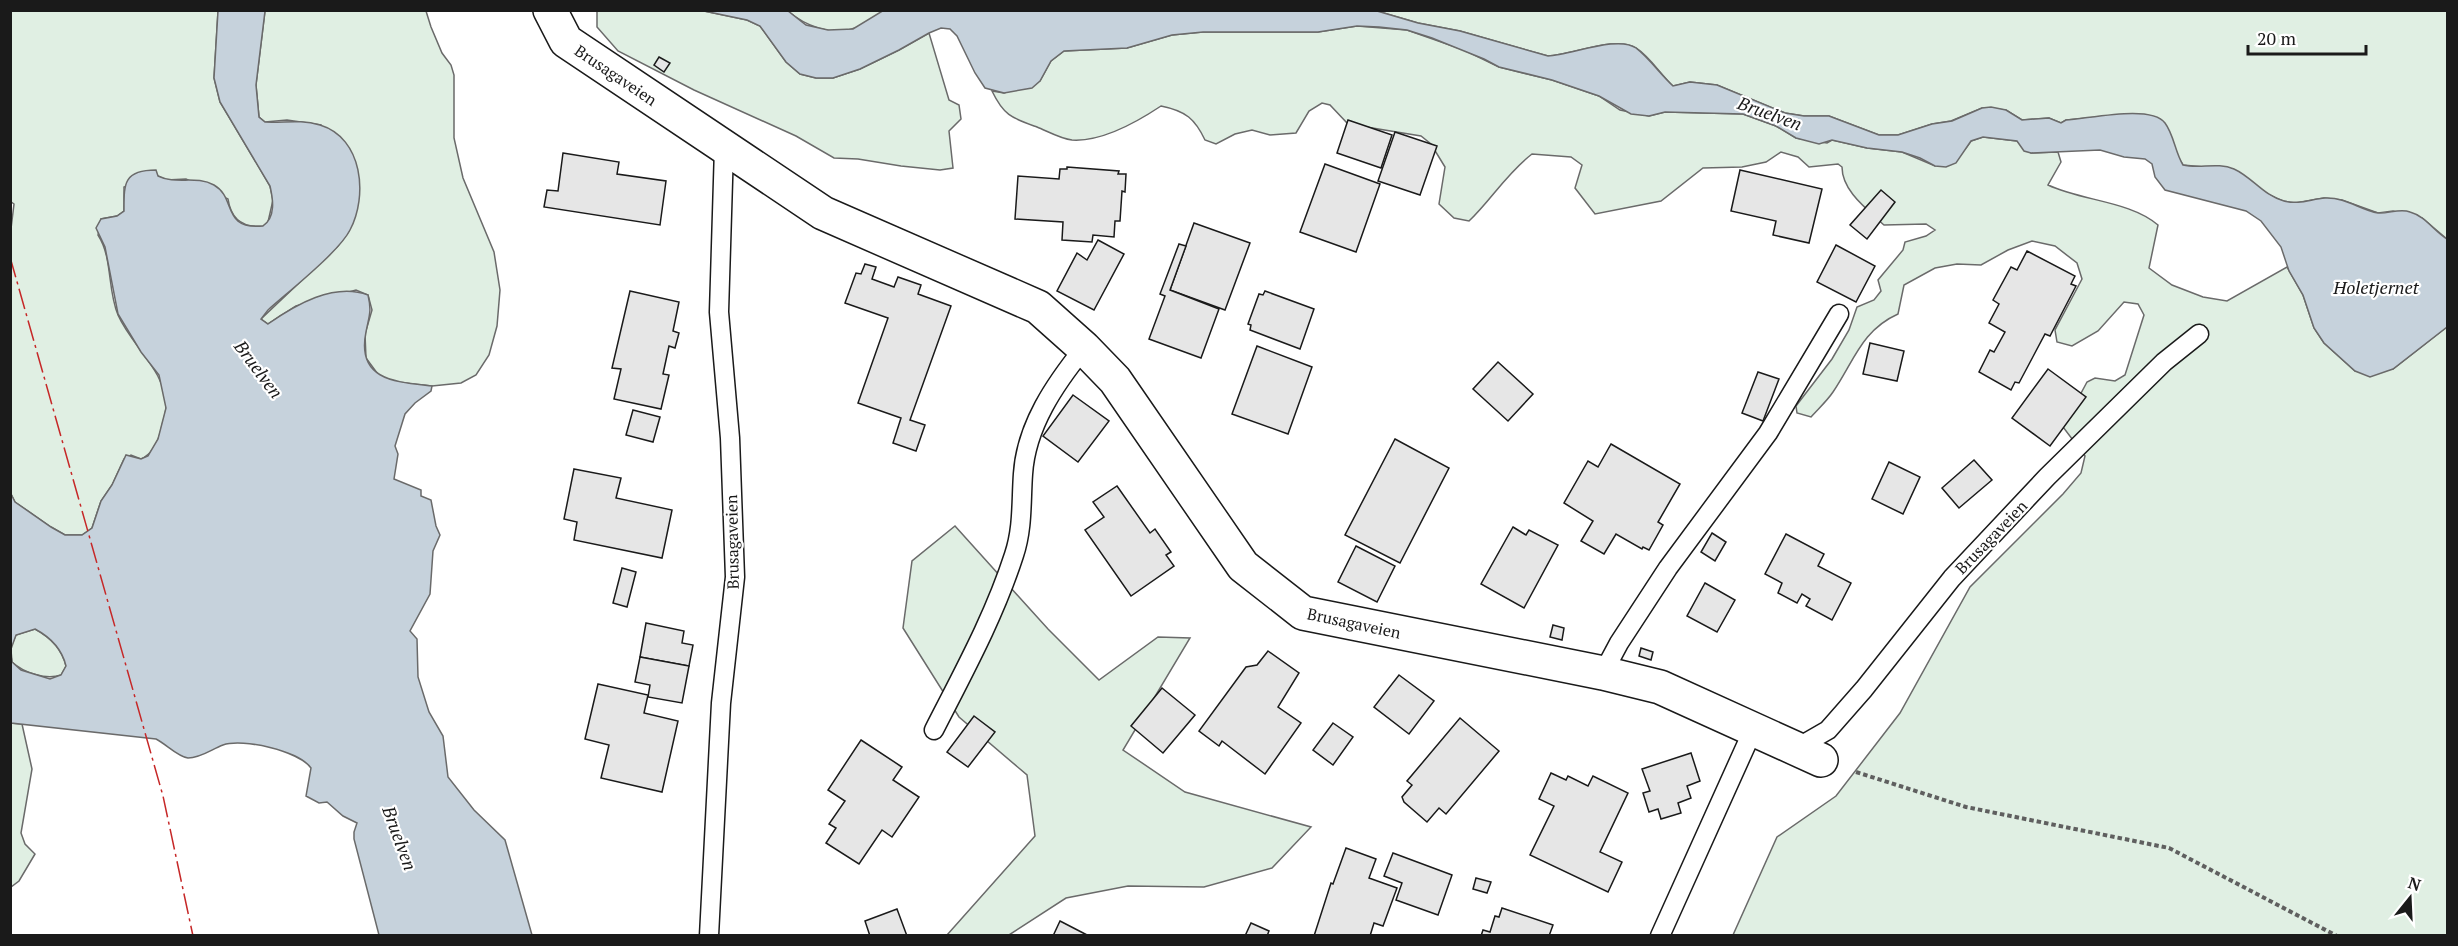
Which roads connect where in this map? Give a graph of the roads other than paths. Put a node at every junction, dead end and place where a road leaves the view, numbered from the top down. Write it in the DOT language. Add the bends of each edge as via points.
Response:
graph roads {
  1 [pos="550,10"];
  2 [pos="724,148"];
  3 [pos="1839,314"];
  4 [pos="2199,334"];
  5 [pos="1084,348"];
  6 [pos="1603,673"];
  7 [pos="934,730"];
  8 [pos="1753,730"];
  9 [pos="1808,754"];
  10 [pos="709,936"];
  11 [pos="1660,936"];
  1 -- 2 [label="street, Brusagaveien" via="566,41"];
  2 -- 5 [label="street, Brusagaveien" via="823,213 1038,307"];
  2 -- 10 [label="lane, Brusagaveien" via="719,312 730,438 735,577 721,703"];
  3 -- 6 [label="lane" via="1768,433 1668,568"];
  4 -- 9 [label="lane, Brusagaveien" via="2147,378 1952,578"];
  5 -- 6 [label="street, Brusagaveien" via="1115,380 1243,566 1303,614"];
  5 -- 7 [label="lane" via="1047,399 1033,428 1023,472 1022,521 1015,555 989,621"];
  6 -- 8 [label="street, Brusagaveien" via="1660,687"];
  8 -- 9 [label="street, Brusagaveien"];
  8 -- 11 [label="lane"];
}
